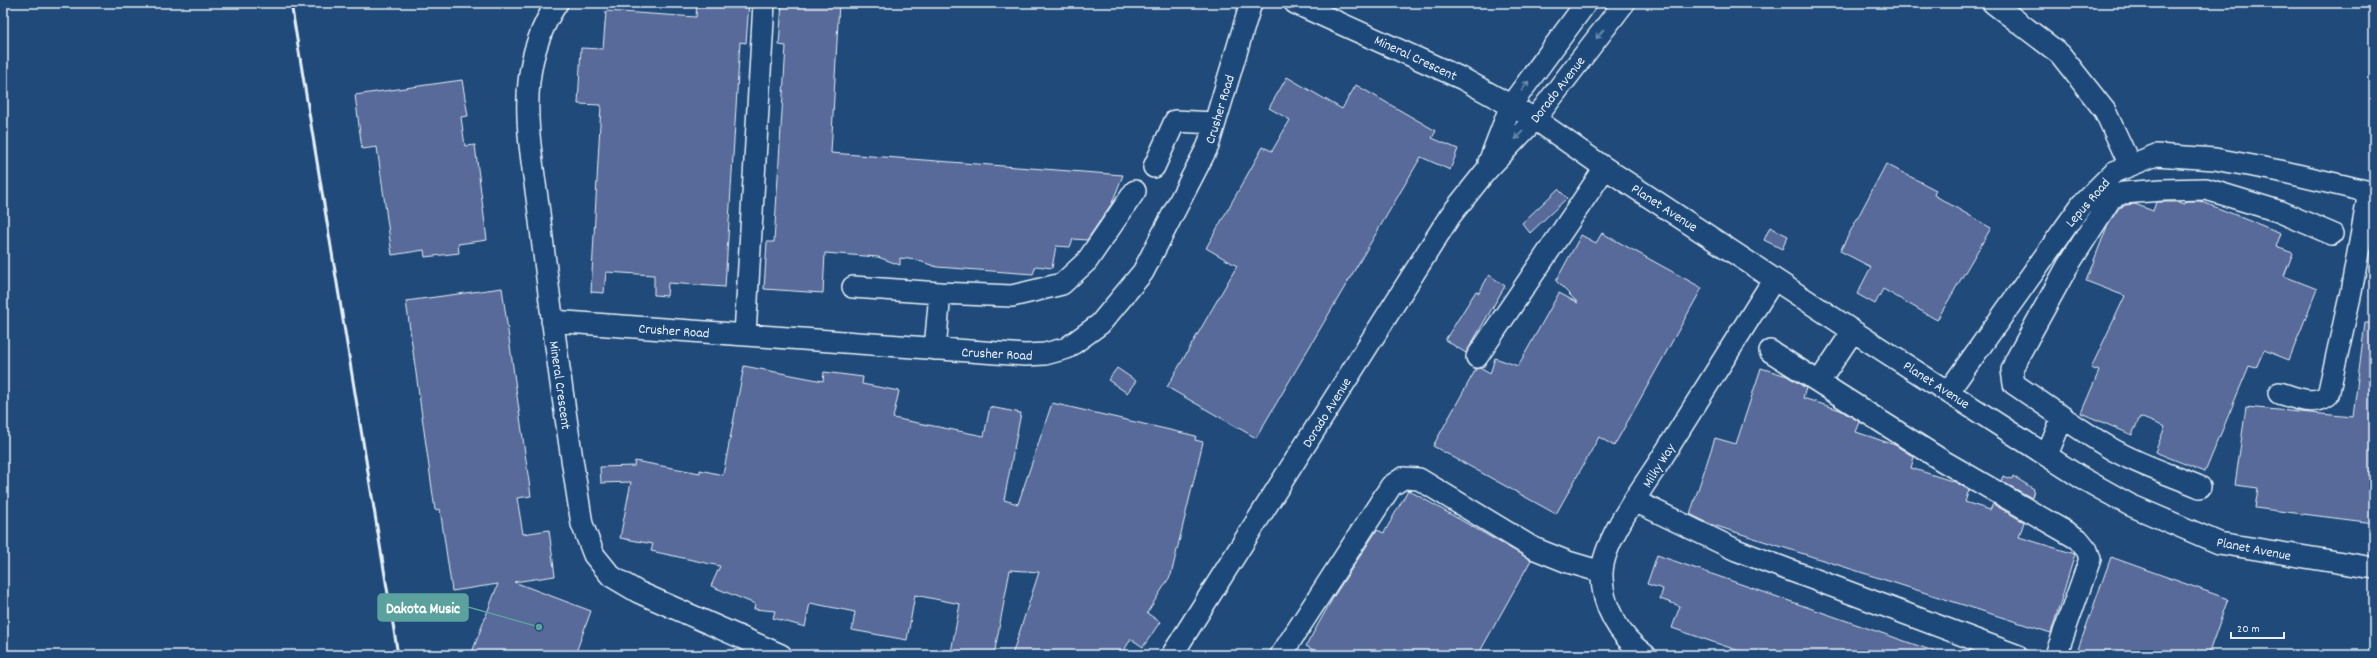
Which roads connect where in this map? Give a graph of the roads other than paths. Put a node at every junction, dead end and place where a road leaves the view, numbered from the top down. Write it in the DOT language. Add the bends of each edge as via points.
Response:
graph roads {
  1 [pos="557,3"];
  2 [pos="764,3"];
  3 [pos="1251,3"];
  4 [pos="1295,3"];
  5 [pos="1586,3"];
  6 [pos="1624,3"];
  7 [pos="1993,3"];
  8 [pos="1511,105"];
  9 [pos="1535,118"];
  10 [pos="1215,123"];
  11 [pos="2130,166"];
  12 [pos="1154,168"];
  13 [pos="1605,168"];
  14 [pos="1485,172"];
  15 [pos="1135,191"];
  16 [pos="2372,193"];
  17 [pos="2332,234"];
  18 [pos="1774,279"];
  19 [pos="853,287"];
  20 [pos="940,294"];
  21 [pos="552,321"];
  22 [pos="1853,330"];
  23 [pos="744,335"];
  24 [pos="935,349"];
  25 [pos="1770,351"];
  26 [pos="1477,357"];
  27 [pos="1819,382"];
  28 [pos="1948,392"];
  29 [pos="2279,392"];
  30 [pos="2063,416"];
  31 [pos="2047,455"];
  32 [pos="2200,487"];
  33 [pos="1635,501"];
  34 [pos="2374,568"];
  35 [pos="1602,572"];
  36 [pos="781,655"];
  37 [pos="1172,655"];
  38 [pos="1281,655"];
  39 [pos="1645,655"];
  40 [pos="2016,655"];
  41 [pos="2056,655"];
  1 -- 21 [label="street, Mineral Crescent" via="544,24 533,57 529,83 529,127"];
  2 -- 23 [label="street"];
  3 -- 10 [label="street, Crusher Road"];
  4 -- 8 [label="street, Mineral Crescent" via="1394,46"];
  8 -- 5 [label="street, Dorado Avenue, one-way"];
  6 -- 9 [label="street, Dorado Avenue, one-way"];
  7 -- 11 [label="street" via="2060,54 2105,111"];
  8 -- 9 [label="street, Mineral Crescent"];
  8 -- 14 [label="street, Dorado Avenue"];
  9 -- 13 [label="street, Planet Avenue"];
  9 -- 14 [label="street, Dorado Avenue, one-way"];
  10 -- 12 [label="street" via="1175,121"];
  10 -- 24 [label="street, Crusher Road" via="1208,146 1143,272 1100,324 1067,348 1045,354 1025,356"];
  11 -- 16 [label="street, Lepus Road" via="2156,155 2214,159 2280,171"];
  11 -- 28 [label="street, Lepus Road" via="2114,172 2082,204"];
  13 -- 18 [label="street, Planet Avenue"];
  13 -- 26 [label="street"];
  14 -- 37 [label="street, Dorado Avenue" via="1450,216"];
  15 -- 20 [label="street" via="1087,262 1062,284 1012,296"];
  16 -- 29 [label="street" via="2328,395 2313,402"];
  17 -- 30 [label="street" via="2278,212 2206,189 2123,193 2111,198 2067,267 2012,370 2014,384"];
  18 -- 22 [label="street, Planet Avenue"];
  18 -- 33 [label="street, Milky Way"];
  19 -- 20 [label="street"];
  20 -- 24 [label="street"];
  21 -- 23 [label="street, Crusher Road"];
  21 -- 36 [label="street, Mineral Crescent" via="582,524 594,555 611,576 638,592"];
  22 -- 27 [label="street"];
  22 -- 28 [label="street, Planet Avenue"];
  23 -- 24 [label="street, Crusher Road"];
  25 -- 27 [label="street"];
  27 -- 41 [label="street" via="1943,461 2078,539 2087,550 2090,559"];
  28 -- 31 [label="street, Planet Avenue"];
  30 -- 31 [label="street"];
  30 -- 32 [label="street" via="2106,445"];
  31 -- 34 [label="street, Planet Avenue" via="2130,505 2219,543"];
  33 -- 35 [label="street, Milky Way" via="1612,540"];
  33 -- 40 [label="street" via="1736,550"];
  35 -- 38 [label="street" via="1533,548 1419,479 1403,478 1390,486"];
  35 -- 39 [label="street, Milky Way" via="1603,590 1614,622"];
}
